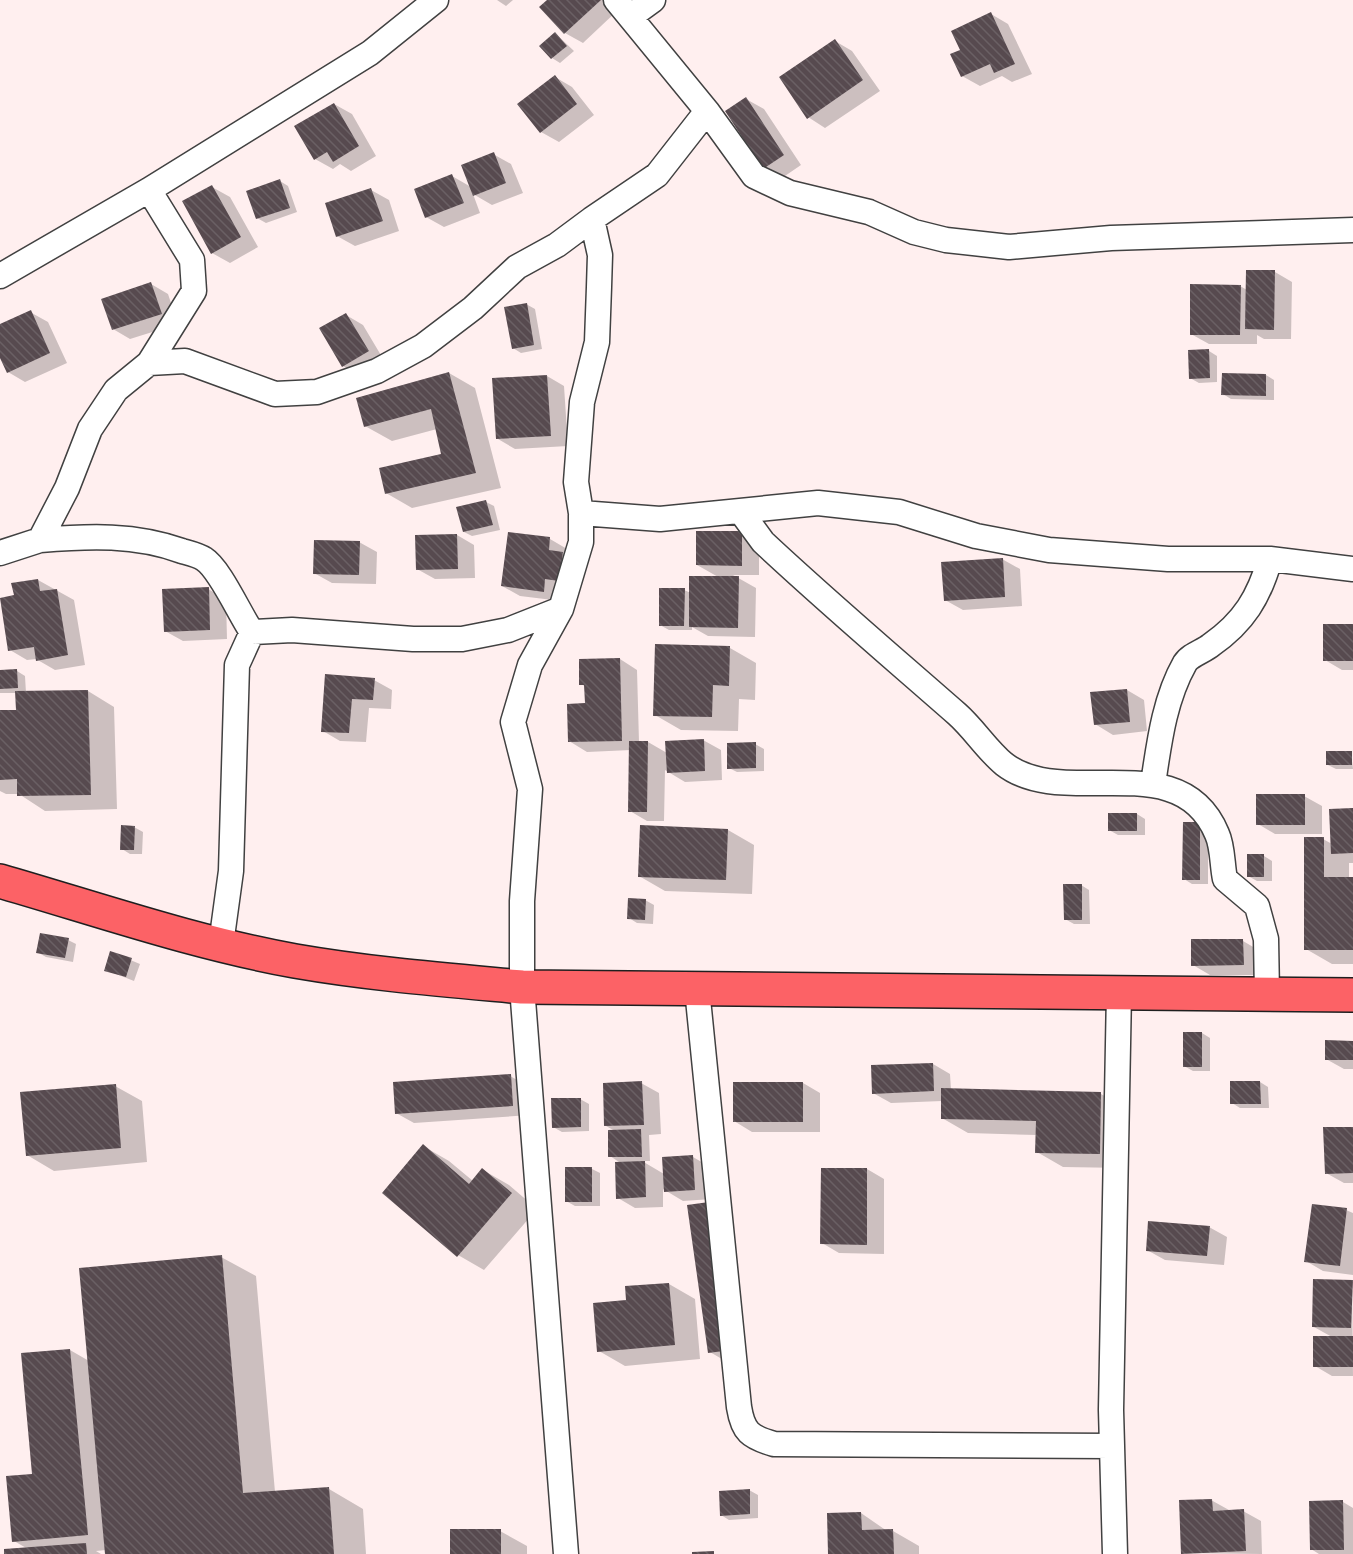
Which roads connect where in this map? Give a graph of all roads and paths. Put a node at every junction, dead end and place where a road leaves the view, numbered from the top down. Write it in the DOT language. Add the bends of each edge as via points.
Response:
graph roads {
  1 [pos="436,0"];
  2 [pos="653,0"];
  3 [pos="624,8"];
  4 [pos="707,111"];
  5 [pos="149,190"];
  6 [pos="592,219"];
  7 [pos="1353,230"];
  8 [pos="0,276"];
  9 [pos="149,363"];
  10 [pos="741,512"];
  11 [pos="581,513"];
  12 [pos="40,540"];
  13 [pos="0,553"];
  14 [pos="1270,559"];
  15 [pos="1353,569"];
  16 [pos="561,609"];
  17 [pos="252,632"];
  18 [pos="1153,784"];
  19 [pos="0,881"];
  20 [pos="221,944"];
  21 [pos="522,987"];
  22 [pos="697,989"];
  23 [pos="1119,992"];
  24 [pos="1267,994"];
  25 [pos="1353,995"];
  26 [pos="1112,1446"];
  27 [pos="566,1554"];
  28 [pos="1115,1554"];
  1 -- 5 [label="street" via="370,53"];
  2 -- 3 [label="street"];
  3 -- 4 [label="street"];
  4 -- 6 [label="street" via="657,175"];
  4 -- 7 [label="street" via="754,176 790,193 869,212 914,232 946,240 1009,247 1112,238"];
  5 -- 8 [label="street"];
  5 -- 9 [label="street" via="192,260 194,291"];
  6 -- 9 [label="street" via="517,267 473,308 423,346 377,371 317,392 275,394 185,361"];
  6 -- 11 [label="street" via="600,255 599,309 597,342 582,402 576,482"];
  9 -- 12 [label="street" via="116,390 90,429 67,488"];
  10 -- 11 [label="street" via="660,519"];
  10 -- 14 [label="street" via="818,503 899,512 976,536 1048,550 1168,559"];
  10 -- 18 [label="street" via="763,542 967,723 1005,764 1035,778"];
  11 -- 16 [label="street" via="581,542"];
  12 -- 13 [label="street"];
  12 -- 17 [label="street" via="137,538 205,559"];
  14 -- 15 [label="street"];
  14 -- 18 [label="street" via="1248,612 1212,645 1186,661 1168,705"];
  16 -- 17 [label="street" via="508,630 462,639 292,630"];
  16 -- 21 [label="street" via="530,665 513,722 530,789 522,901"];
  17 -- 20 [label="street" via="237,665 231,871"];
  18 -- 24 [label="street" via="1184,796 1204,811 1218,835 1225,879 1257,906 1266,939"];
  19 -- 20 [label="main road"];
  20 -- 21 [label="main road" via="294,961"];
  21 -- 22 [label="main road"];
  21 -- 27 [label="street"];
  22 -- 23 [label="main road"];
  22 -- 26 [label="street" via="739,1407 742,1426 751,1438 774,1444"];
  23 -- 24 [label="main road"];
  23 -- 26 [label="street"];
  24 -- 25 [label="main road"];
  26 -- 28 [label="street"];
}
